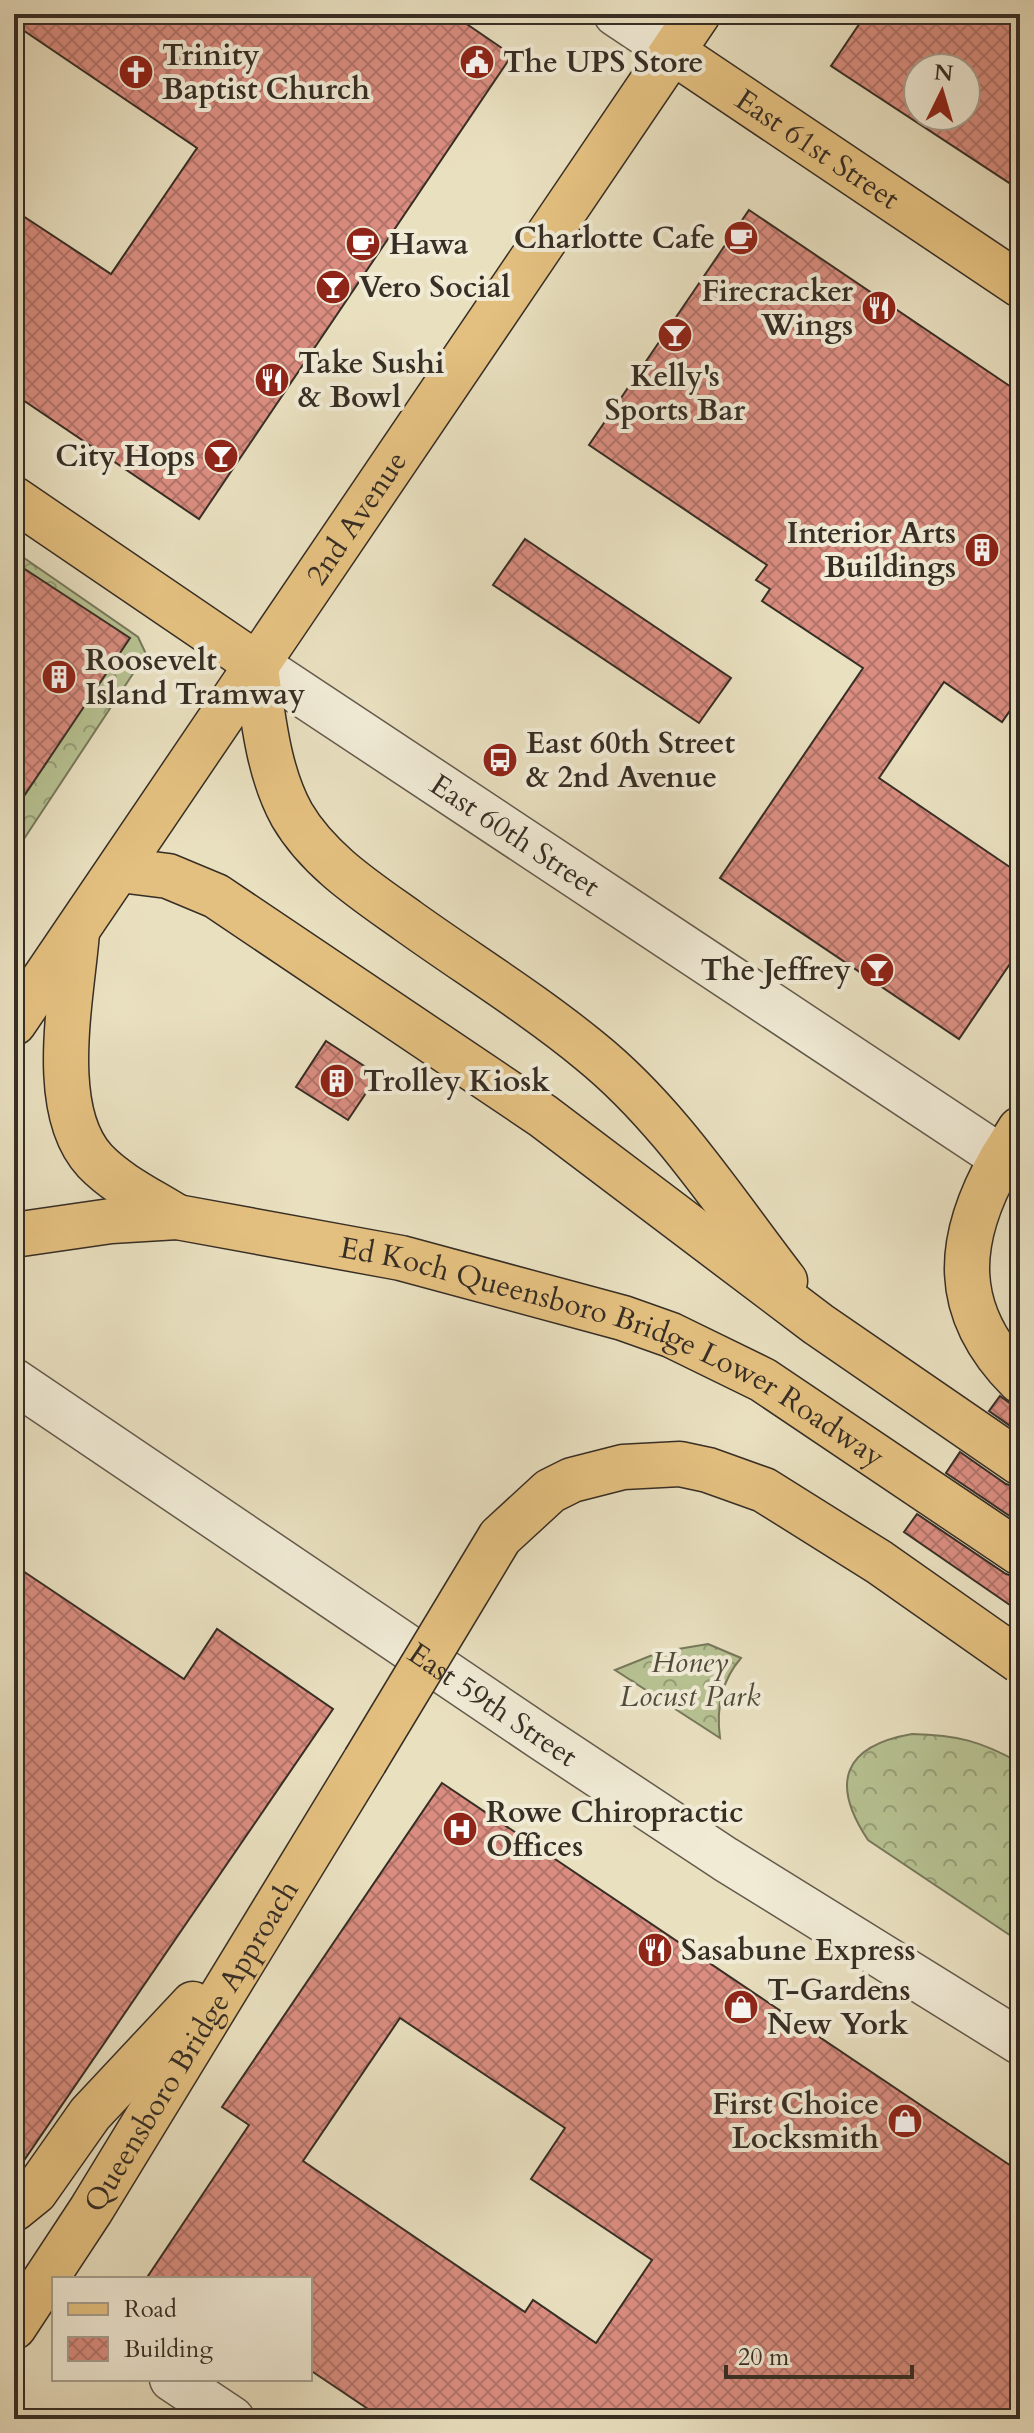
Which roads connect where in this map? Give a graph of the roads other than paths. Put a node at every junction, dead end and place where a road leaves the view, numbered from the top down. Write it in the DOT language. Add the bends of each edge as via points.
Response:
graph roads {
  1 [pos="616,14"];
  2 [pos="698,14"];
  3 [pos="673,52"];
  4 [pos="1020,285"];
  5 [pos="14,499"];
  6 [pos="255,663"];
  7 [pos="120,870"];
  8 [pos="77,932"];
  9 [pos="14,1023"];
  10 [pos="1014,1152"];
  11 [pos="177,1217"];
  12 [pos="14,1235"];
  13 [pos="818,1324"];
  14 [pos="14,1381"];
  15 [pos="1020,1381"];
  16 [pos="1020,1463"];
  17 [pos="1020,1553"];
  18 [pos="1020,1661"];
  19 [pos="261,1932"];
  20 [pos="1020,2042"];
  21 [pos="14,2209"];
  22 [pos="29,2302"];
  23 [pos="175,2381"];
  24 [pos="232,2419"];
  1 -- 3 [label="street, East 61st Street"];
  2 -- 3 [label="main road, 2nd Avenue"];
  3 -- 4 [label="main road, East 61st Street"];
  3 -- 6 [label="main road, 2nd Avenue"];
  5 -- 6 [label="main road, East 60th Street"];
  6 -- 7 [label="main road, 2nd Avenue"];
  6 -- 10 [label="street, East 60th Street"];
  6 -- 13 [label="main road" via="277,782 313,844 356,884 589,1050 635,1091"];
  7 -- 8 [label="main road, 2nd Avenue"];
  7 -- 13 [label="main road" via="168,876 216,896 543,1116"];
  8 -- 9 [label="main road, 2nd Avenue"];
  8 -- 11 [label="main road" via="67,1076 74,1124 94,1160"];
  10 -- 15 [label="main road" via="975,1210 967,1275 982,1337"];
  11 -- 12 [label="main road"];
  11 -- 17 [label="main road, Ed Koch Queensboro Bridge Lower Roadway" via="401,1258 671,1335 804,1405"];
  13 -- 16 [label="main road"];
  14 -- 20 [label="street, East 59th Street" via="725,1859"];
  18 -- 19 [label="main road, Queensboro Bridge Approach, bridge" via="879,1562 764,1490 680,1464 597,1471 550,1491 500,1537"];
  19 -- 21 [label="main road" via="90,2114 35,2192"];
  19 -- 22 [label="main road, Queensboro Bridge Approach"];
  23 -- 24 [label="street"];
}
